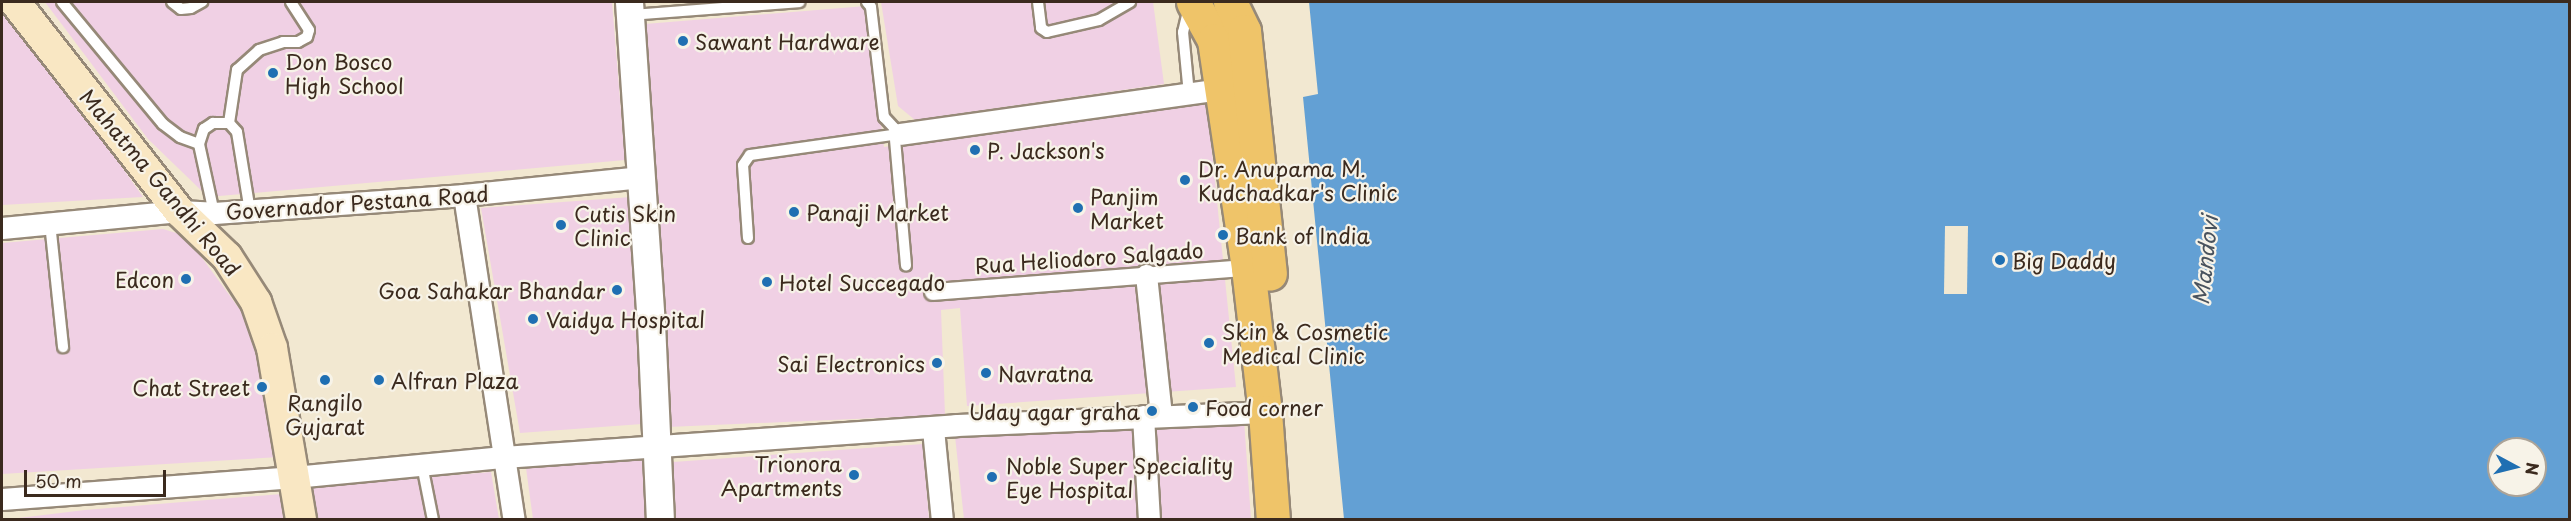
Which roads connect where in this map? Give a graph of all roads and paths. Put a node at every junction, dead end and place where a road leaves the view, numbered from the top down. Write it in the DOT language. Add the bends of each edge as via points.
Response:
graph roads {
  1 [pos="15,2"];
  2 [pos="62,2"];
  3 [pos="172,2"];
  4 [pos="202,2"];
  5 [pos="291,2"];
  6 [pos="799,2"];
  7 [pos="867,2"];
  8 [pos="1038,2"];
  9 [pos="1107,2"];
  10 [pos="1130,2"];
  11 [pos="1204,5"];
  12 [pos="630,8"];
  13 [pos="1113,12"];
  14 [pos="1204,92"];
  15 [pos="229,123"];
  16 [pos="897,131"];
  17 [pos="199,144"];
  18 [pos="641,177"];
  19 [pos="464,195"];
  20 [pos="179,211"];
  21 [pos="250,211"];
  22 [pos="214,213"];
  23 [pos="50,223"];
  24 [pos="2,228"];
  25 [pos="748,238"];
  26 [pos="906,265"];
  27 [pos="1248,268"];
  28 [pos="1146,275"];
  29 [pos="933,292"];
  30 [pos="63,347"];
  31 [pos="1265,412"];
  32 [pos="1152,415"];
  33 [pos="933,429"];
  34 [pos="657,448"];
  35 [pos="503,457"];
  36 [pos="422,465"];
  37 [pos="294,477"];
  38 [pos="2,499"];
  39 [pos="301,519"];
  40 [pos="433,519"];
  41 [pos="514,519"];
  42 [pos="660,519"];
  43 [pos="942,519"];
  44 [pos="1149,519"];
  45 [pos="1273,519"];
  46 [pos="1292,519"];
  1 -- 20 [label="main road, Mahatma Gandhi Road"];
  2 -- 17 [label="lane" via="163,124 180,138"];
  3 -- 4 [label="lane" via="181,9"];
  5 -- 15 [label="lane" via="309,30 307,38 259,50 237,70"];
  6 -- 12 [label="lane"];
  7 -- 16 [label="lane" via="871,7 884,117"];
  8 -- 13 [label="lane" via="1041,28 1047,32 1099,20"];
  9 -- 13 [label="lane"];
  10 -- 13 [label="lane"];
  11 -- 14 [label="main road" via="1214,40"];
  11 -- 46 [label="main road" via="1244,31"];
  12 -- 18 [label="street"];
  14 -- 16 [label="street"];
  14 -- 27 [label="main road"];
  15 -- 17 [label="lane" via="213,123 204,129"];
  15 -- 21 [label="lane" via="237,132"];
  16 -- 25 [label="lane" via="750,155 743,165"];
  16 -- 26 [label="lane"];
  17 -- 22 [label="lane"];
  18 -- 19 [label="street, Governador Pestana Road"];
  18 -- 34 [label="street"];
  19 -- 21 [label="street, Governador Pestana Road"];
  19 -- 35 [label="street"];
  20 -- 22 [label="street, Governador Pestana Road"];
  20 -- 23 [label="street, Governador Pestana Road"];
  20 -- 37 [label="main road, Mahatma Gandhi Road" via="227,257 256,302 272,348"];
  21 -- 22 [label="street, Governador Pestana Road"];
  23 -- 24 [label="street, Governador Pestana Road"];
  23 -- 30 [label="lane"];
  27 -- 28 [label="street, Rua Heliodoro Salgado"];
  27 -- 31 [label="main road"];
  28 -- 29 [label="street, Rua Heliodoro Salgado"];
  28 -- 32 [label="street"];
  31 -- 32 [label="street"];
  31 -- 45 [label="main road"];
  32 -- 33 [label="street"];
  32 -- 44 [label="street"];
  33 -- 34 [label="street"];
  33 -- 43 [label="street"];
  34 -- 35 [label="street"];
  34 -- 42 [label="street"];
  35 -- 36 [label="street"];
  35 -- 41 [label="street"];
  36 -- 37 [label="street"];
  36 -- 40 [label="lane"];
  37 -- 38 [label="street"];
  37 -- 39 [label="main road, Mahatma Gandhi Road"];
}
